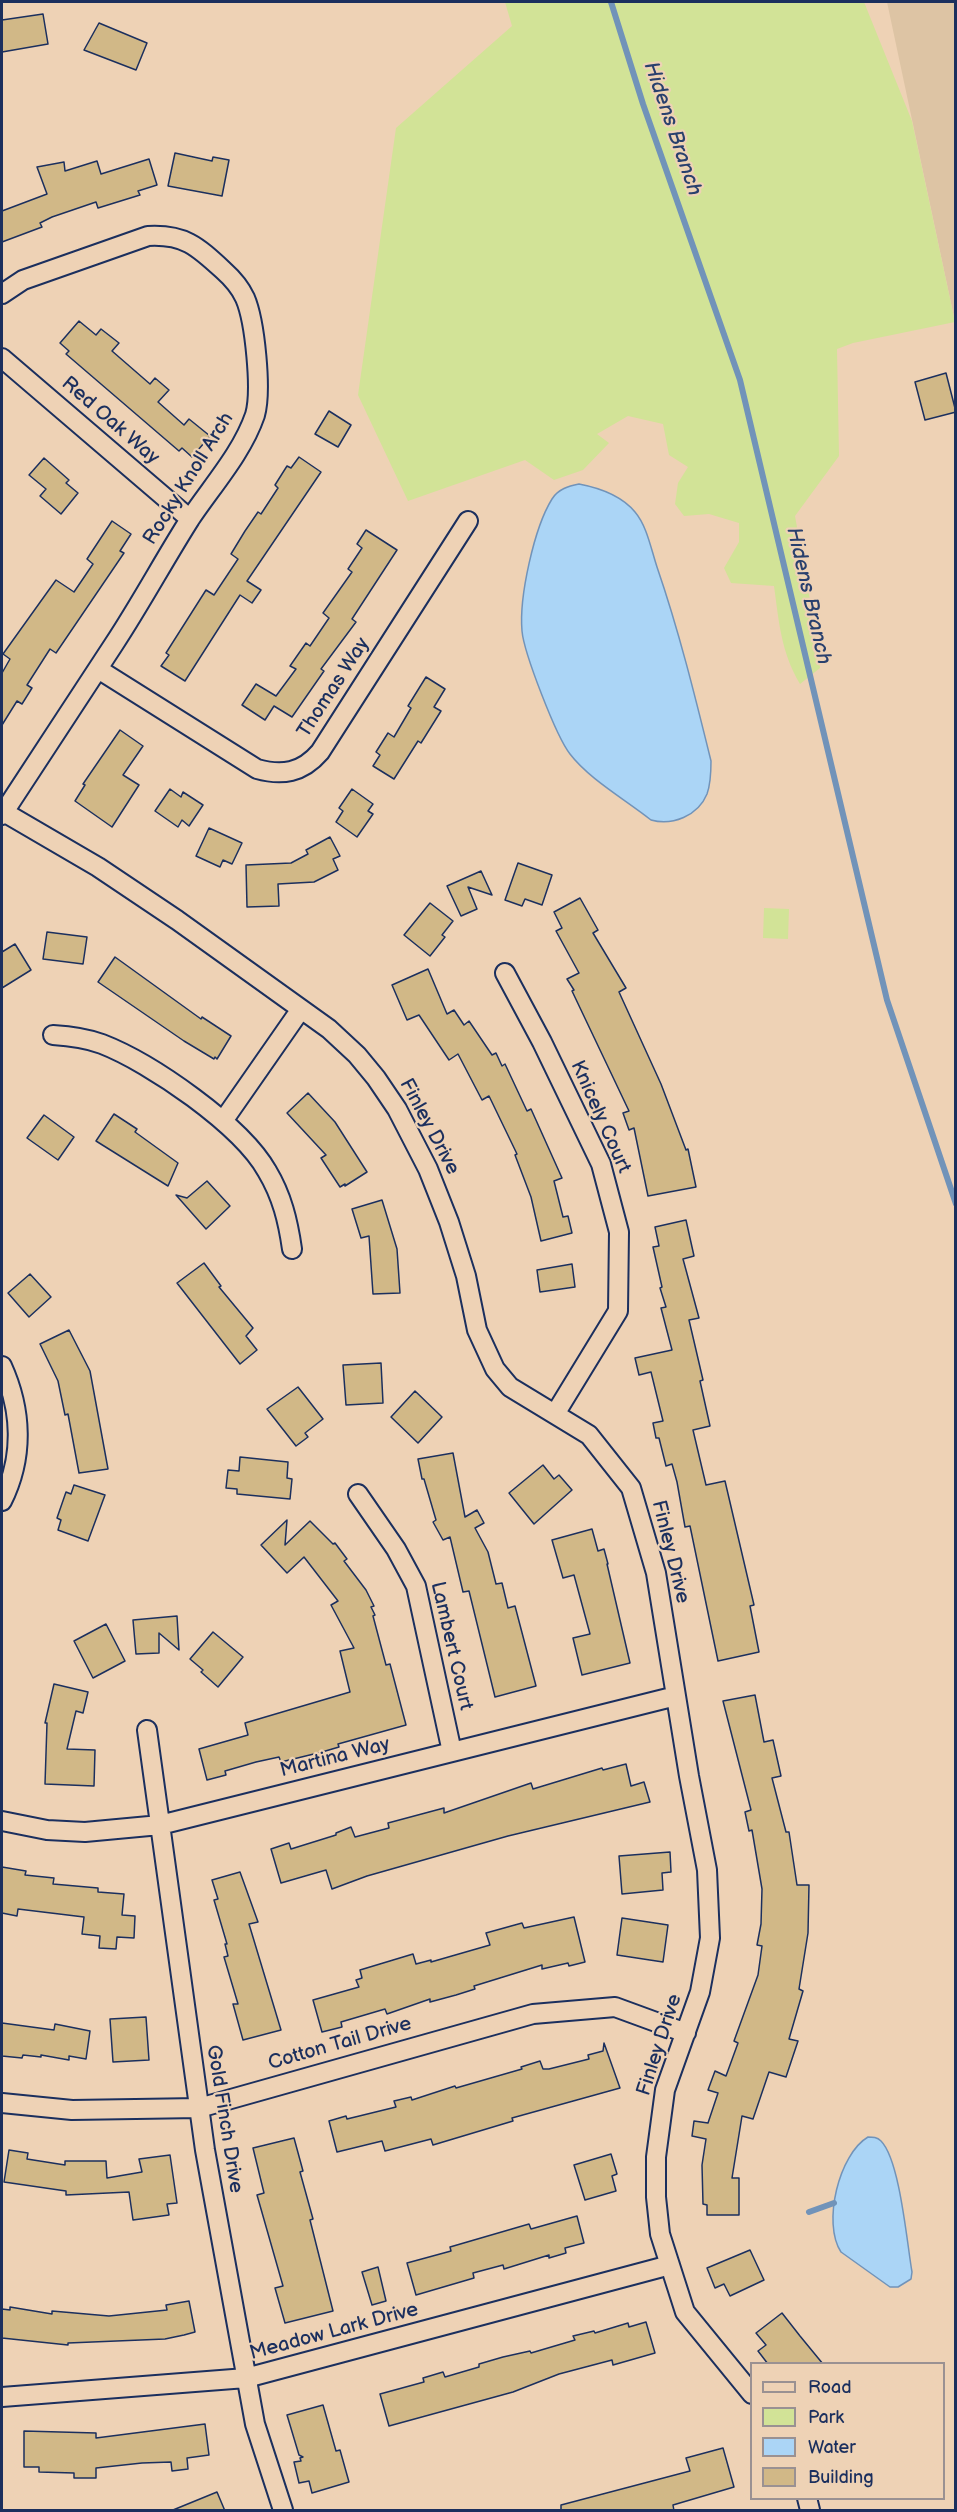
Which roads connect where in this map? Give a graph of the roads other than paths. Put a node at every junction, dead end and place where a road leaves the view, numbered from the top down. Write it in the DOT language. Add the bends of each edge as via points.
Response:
graph roads {
  1 [pos="2,294"];
  2 [pos="2,358"];
  3 [pos="190,519"];
  4 [pos="468,520"];
  5 [pos="98,669"];
  6 [pos="2,813"];
  7 [pos="505,973"];
  8 [pos="301,1009"];
  9 [pos="53,1035"];
  10 [pos="223,1121"];
  11 [pos="292,1249"];
  12 [pos="2,1366"];
  13 [pos="555,1414"];
  14 [pos="358,1494"];
  15 [pos="2,1501"];
  16 [pos="676,1696"];
  17 [pos="147,1730"];
  18 [pos="452,1752"];
  19 [pos="2,1821"];
  20 [pos="160,1826"];
  21 [pos="686,2032"];
  22 [pos="2,2103"];
  23 [pos="199,2108"];
  24 [pos="670,2265"];
  25 [pos="246,2379"];
  26 [pos="750,2392"];
  27 [pos="2,2397"];
  28 [pos="282,2511"];
  1 -- 3 [label="street, Rocky Knoll Arch" via="22,280 148,236 183,239 198,247 233,279 250,316 260,389 256,413 247,436"];
  2 -- 3 [label="street, Red Oak Way"];
  3 -- 5 [label="street, Rocky Knoll Arch"];
  4 -- 5 [label="street, Thomas Way" via="320,752 290,773 256,770"];
  5 -- 6 [label="street, Rocky Knoll Arch"];
  6 -- 8 [label="street, Finley Drive" via="98,867"];
  7 -- 13 [label="street, Knicely Court" via="601,1164 619,1232 618,1311"];
  8 -- 10 [label="street"];
  8 -- 13 [label="street, Finley Drive" via="357,1054 398,1109 449,1222 477,1330 495,1369 510,1387"];
  9 -- 10 [label="street" via="80,1037 126,1054"];
  10 -- 11 [label="street" via="266,1169 285,1212"];
  12 -- 15 [label="street" via="18,1413 15,1465"];
  13 -- 16 [label="street, Finley Drive" via="590,1435 631,1488 656,1573"];
  14 -- 18 [label="street, Lambert Court" via="416,1586"];
  16 -- 18 [label="street, Martina Way"];
  16 -- 21 [label="street, Finley Drive" via="707,1870 710,1938 700,1992"];
  17 -- 20 [label="street, Gold Finch Drive"];
  18 -- 20 [label="street, Martina Way"];
  19 -- 20 [label="street, Martina Way" via="47,1830 85,1832"];
  20 -- 23 [label="street, Gold Finch Drive"];
  21 -- 23 [label="street, Cotton Tail Drive" via="615,2007 533,2014"];
  21 -- 24 [label="street, Finley Drive" via="665,2090 656,2157 660,2234"];
  22 -- 23 [label="street, Cotton Tail Drive" via="72,2110"];
  23 -- 25 [label="street, Gold Finch Drive"];
  24 -- 25 [label="street, Meadow Lark Drive"];
  24 -- 26 [label="street, Finley Drive" via="685,2312"];
  25 -- 27 [label="street, Meadow Lark Drive"];
  25 -- 28 [label="street, Gold Finch Drive" via="255,2424"];
}
